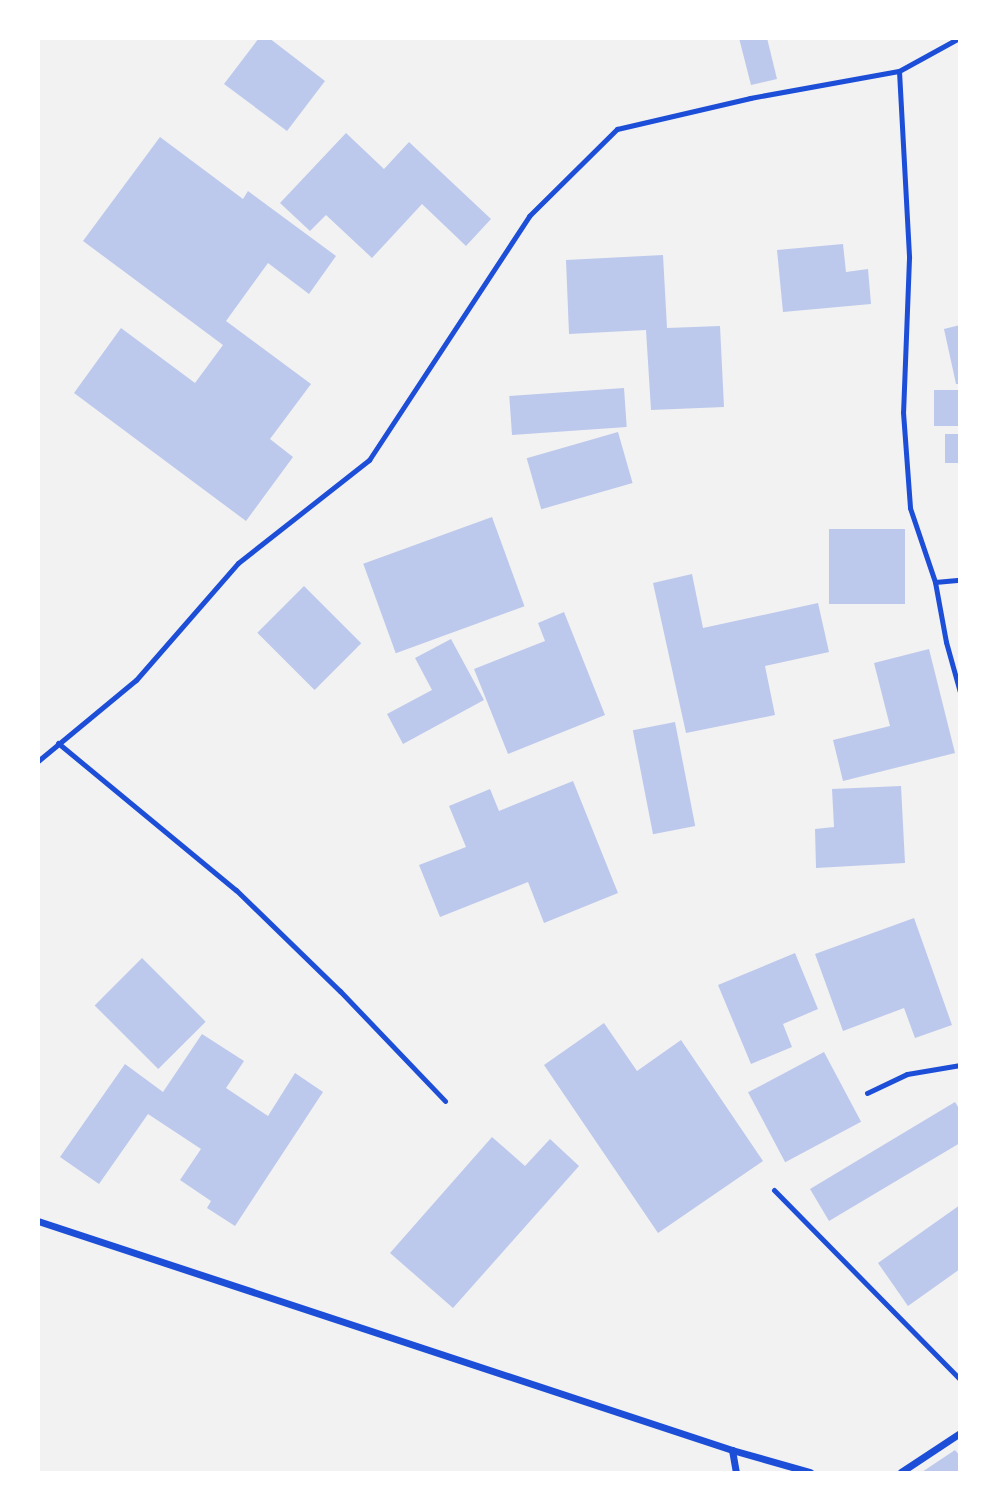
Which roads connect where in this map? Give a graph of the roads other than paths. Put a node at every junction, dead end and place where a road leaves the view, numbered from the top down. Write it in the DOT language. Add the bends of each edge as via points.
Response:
graph roads {
  1 [pos="959,38"];
  2 [pos="898,71"];
  3 [pos="960,580"];
  4 [pos="935,582"];
  5 [pos="960,692"];
  6 [pos="58,743"];
  7 [pos="38,761"];
  8 [pos="960,1065"];
  9 [pos="867,1093"];
  10 [pos="445,1101"];
  11 [pos="774,1190"];
  12 [pos="38,1221"];
  13 [pos="960,1379"];
  14 [pos="960,1433"];
  15 [pos="732,1450"];
  16 [pos="736,1472"];
  17 [pos="810,1472"];
  18 [pos="901,1472"];
  1 -- 2 [label="lane"];
  2 -- 4 [label="lane" via="909,258 903,412 909,495"];
  2 -- 6 [label="lane" via="617,129 529,216 369,460 238,563 136,680"];
  3 -- 4 [label="lane"];
  4 -- 5 [label="lane"];
  6 -- 7 [label="lane"];
  6 -- 10 [label="lane" via="236,890"];
  8 -- 9 [label="lane" via="907,1074"];
  11 -- 13 [label="lane"];
  12 -- 15 [label="street"];
  14 -- 18 [label="street"];
  15 -- 16 [label="street"];
  15 -- 17 [label="street"];
}
